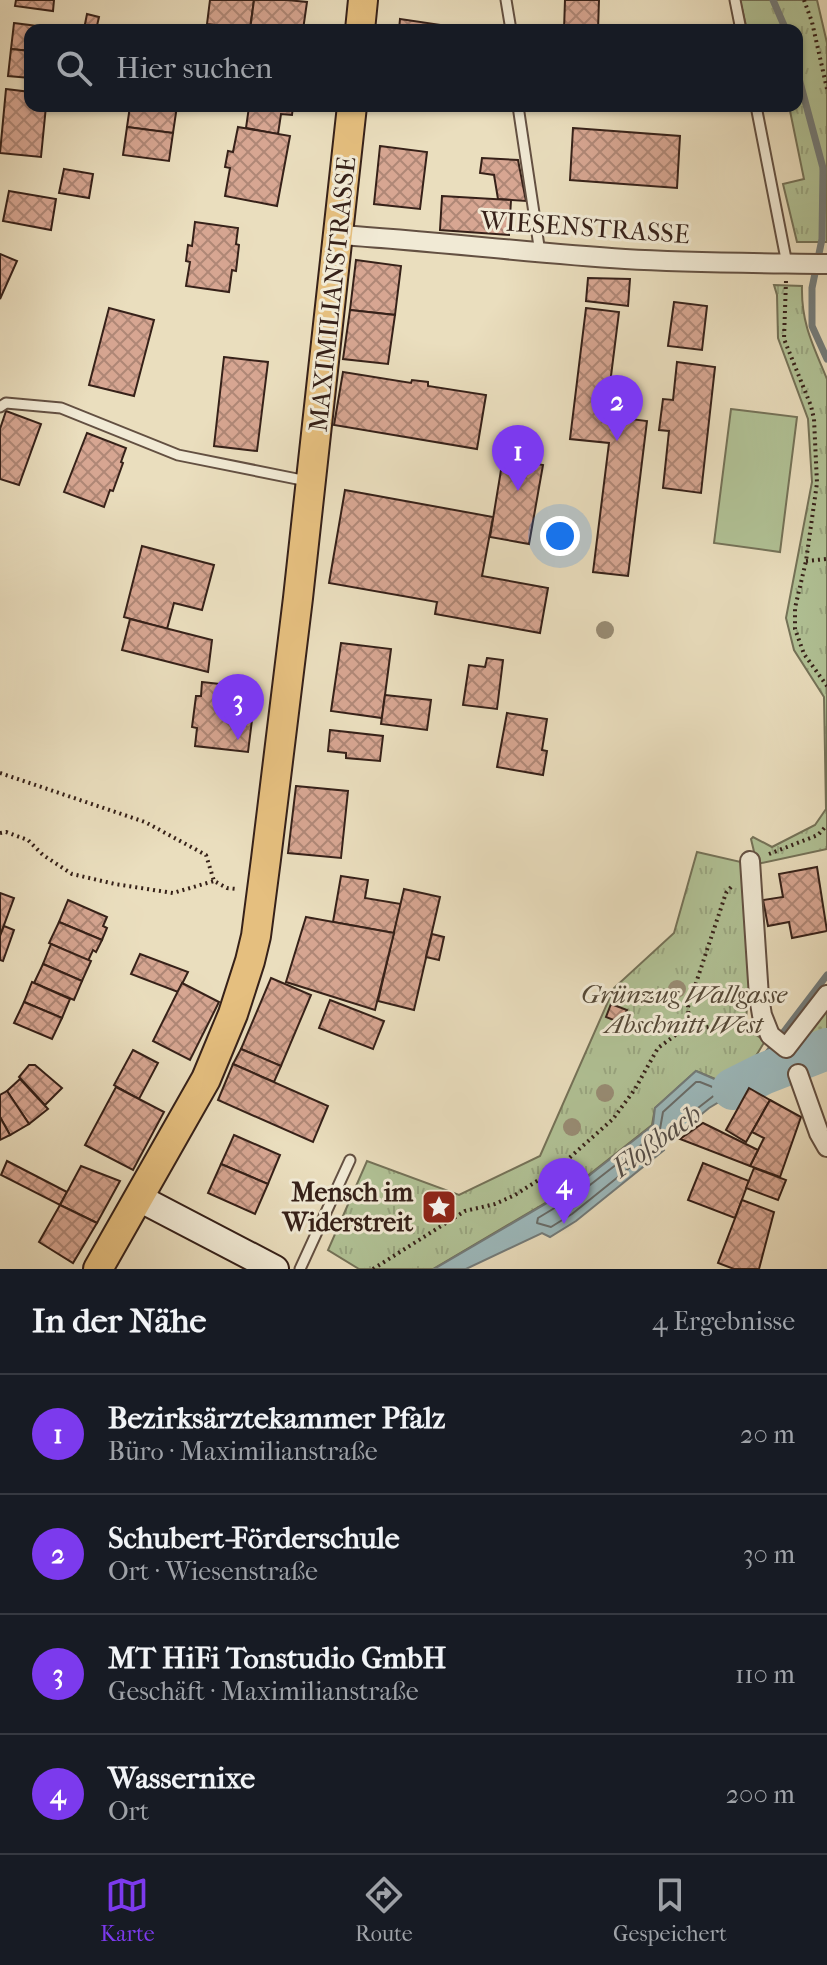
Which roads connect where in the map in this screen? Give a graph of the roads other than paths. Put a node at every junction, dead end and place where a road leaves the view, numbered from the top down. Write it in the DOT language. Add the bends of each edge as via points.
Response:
graph roads {
  1 [pos="363,0"];
  2 [pos="506,0"];
  3 [pos="735,0"];
  4 [pos="361,24"];
  5 [pos="510,24"];
  6 [pos="740,24"];
  7 [pos="351,112"];
  8 [pos="519,112"];
  9 [pos="758,112"];
  10 [pos="339,235"];
  11 [pos="540,253"];
  12 [pos="796,263"];
  13 [pos="826,264"];
  14 [pos="0,407"];
  15 [pos="312,482"];
  16 [pos="750,861"];
  17 [pos="827,995"];
  18 [pos="786,1053"];
  19 [pos="827,1147"];
  20 [pos="350,1160"];
  21 [pos="139,1198"];
  22 [pos="98,1269"];
  23 [pos="275,1269"];
  24 [pos="300,1269"];
  1 -- 4 [label="main road"];
  2 -- 5 [label="lane"];
  3 -- 6 [label="lane"];
  7 -- 10 [label="main road, MAXIMILIANSTRASSE"];
  8 -- 11 [label="lane"];
  9 -- 12 [label="lane"];
  10 -- 11 [label="street, WIESENSTRASSE"];
  10 -- 15 [label="main road, MAXIMILIANSTRASSE"];
  11 -- 12 [label="street, WIESENSTRASSE"];
  12 -- 13 [label="street, WIESENSTRASSE"];
  14 -- 15 [label="lane" via="6,403 61,408 178,455"];
  15 -- 21 [label="main road, MAXIMILIANSTRASSE" via="250,961 206,1079"];
  16 -- 18 [label="street" via="762,1015"];
  17 -- 18 [label="street"];
  18 -- 19 [label="street"];
  20 -- 24 [label="lane"];
  21 -- 22 [label="main road, MAXIMILIANSTRASSE"];
  21 -- 23 [label="main road"];
}
